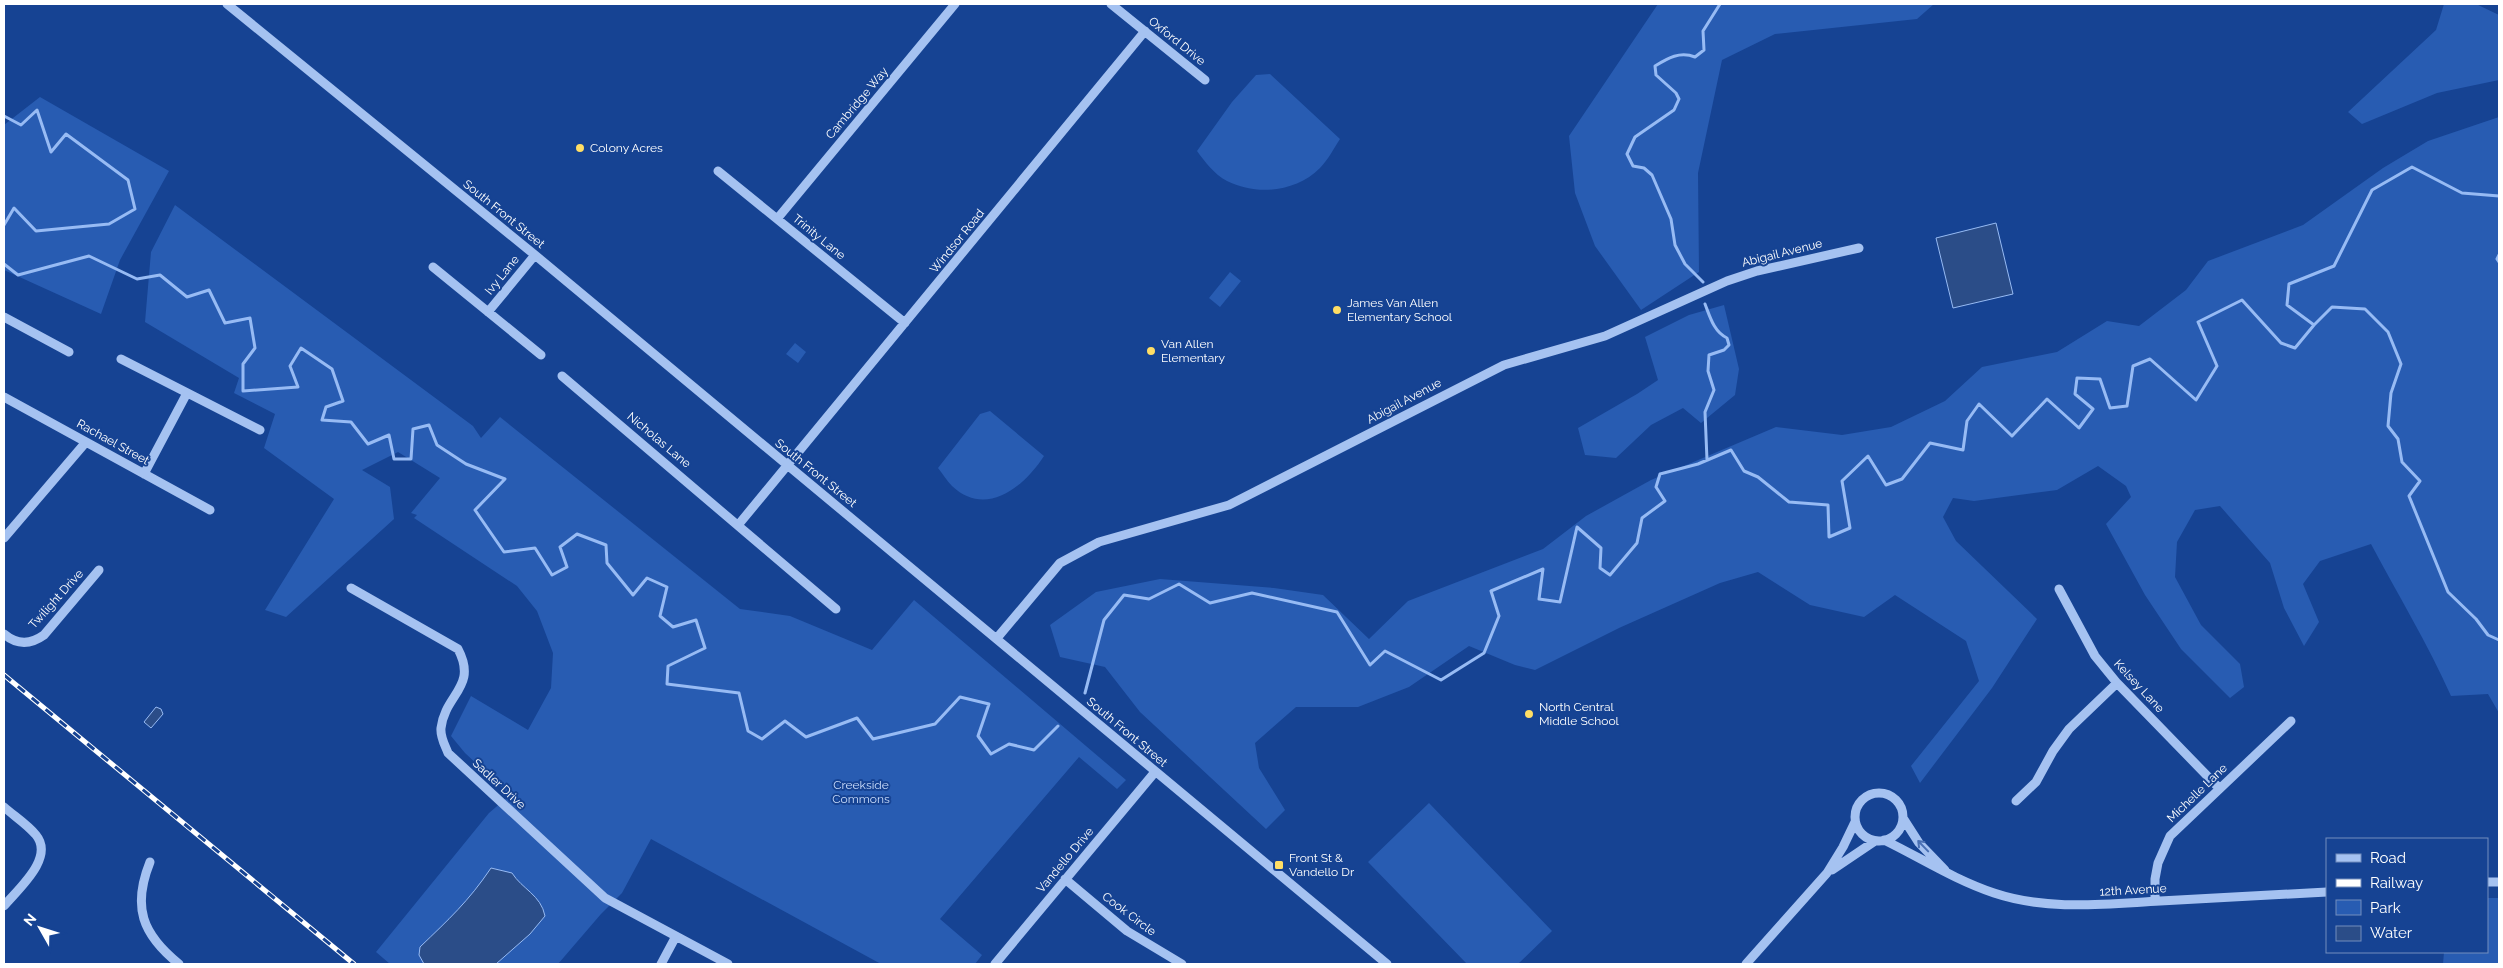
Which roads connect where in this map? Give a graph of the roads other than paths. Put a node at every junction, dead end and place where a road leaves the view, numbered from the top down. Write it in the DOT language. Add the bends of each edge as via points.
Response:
graph roads {
  1 [pos="227,4"];
  2 [pos="955,4"];
  3 [pos="1111,4"];
  4 [pos="1145,31"];
  5 [pos="1205,80"];
  6 [pos="718,170"];
  7 [pos="777,218"];
  8 [pos="1859,248"];
  9 [pos="535,255"];
  10 [pos="433,267"];
  11 [pos="488,312"];
  12 [pos="4,317"];
  13 [pos="905,323"];
  14 [pos="69,352"];
  15 [pos="541,355"];
  16 [pos="121,359"];
  17 [pos="562,376"];
  18 [pos="187,393"];
  19 [pos="4,397"];
  20 [pos="260,430"];
  21 [pos="86,442"];
  22 [pos="787,466"];
  23 [pos="144,474"];
  24 [pos="210,510"];
  25 [pos="739,524"];
  26 [pos="4,538"];
  27 [pos="99,570"];
  28 [pos="351,588"];
  29 [pos="2059,589"];
  30 [pos="836,609"];
  31 [pos="4,634"];
  32 [pos="997,638"];
  33 [pos="2117,682"];
  34 [pos="2291,721"];
  35 [pos="1155,772"];
  36 [pos="2219,788"];
  37 [pos="2016,801"];
  38 [pos="4,807"];
  39 [pos="1903,818"];
  40 [pos="1855,822"];
  41 [pos="1880,840"];
  42 [pos="150,862"];
  43 [pos="1946,872"];
  44 [pos="1827,873"];
  45 [pos="1065,879"];
  46 [pos="2326,892"];
  47 [pos="2155,901"];
  48 [pos="4,906"];
  49 [pos="676,936"];
  50 [pos="178,964"];
  51 [pos="661,964"];
  52 [pos="728,964"];
  53 [pos="995,964"];
  54 [pos="1182,964"];
  55 [pos="1387,964"];
  56 [pos="1746,964"];
  1 -- 9 [label="street, South Front Street"];
  2 -- 7 [label="street, Cambridge Way"];
  3 -- 4 [label="street, Oxford Drive"];
  4 -- 5 [label="street, Oxford Drive"];
  4 -- 13 [label="street, Windsor Road"];
  6 -- 7 [label="street, Trinity Lane"];
  7 -- 13 [label="street, Trinity Lane"];
  8 -- 32 [label="street, Abigail Avenue" via="1757,271 1605,336 1504,365 1228,505 1092,545 1060,563"];
  9 -- 11 [label="street, Ivy Lane"];
  9 -- 22 [label="street, South Front Street"];
  10 -- 11 [label="street, Ivy Lane"];
  11 -- 15 [label="street, Ivy Lane"];
  12 -- 14 [label="street"];
  13 -- 22 [label="street, Windsor Road"];
  16 -- 18 [label="street"];
  17 -- 25 [label="street, Nicholas Lane"];
  18 -- 20 [label="street"];
  18 -- 23 [label="street"];
  19 -- 21 [label="street, Rachael Street"];
  21 -- 23 [label="street, Rachael Street"];
  21 -- 26 [label="street"];
  22 -- 25 [label="street"];
  22 -- 32 [label="street, South Front Street"];
  23 -- 24 [label="street, Rachael Street"];
  25 -- 30 [label="street, Nicholas Lane"];
  27 -- 31 [label="street, Twilight Drive" via="44,635 27,643"];
  28 -- 49 [label="street, Sadler Drive" via="458,649 466,672 464,682 443,718 442,740 448,754 595,891"];
  29 -- 33 [label="street, Kelsey Lane" via="2095,656"];
  32 -- 35 [label="street, South Front Street"];
  33 -- 36 [label="street, Kelsey Lane"];
  33 -- 37 [label="street" via="2069,728 2036,782"];
  34 -- 36 [label="street, Michelle Lane"];
  35 -- 45 [label="street, Vandello Drive"];
  35 -- 55 [label="street, South Front Street"];
  36 -- 47 [label="street, Michelle Lane" via="2170,836 2155,878"];
  38 -- 48 [label="street" via="37,836 42,846 38,863"];
  39 -- 40 [label="street" via="1896,800 1880,793 1861,800 1856,807"];
  39 -- 41 [label="street" via="1898,831"];
  43 -- 39 [label="street, 12th Avenue, one-way" via="1919,843"];
  40 -- 41 [label="street" via="1862,834"];
  40 -- 44 [label="street"];
  41 -- 43 [label="street, 12th Avenue"];
  41 -- 44 [label="street"];
  42 -- 50 [label="street" via="140,892 142,916 152,937"];
  43 -- 47 [label="street, 12th Avenue" via="1993,893 2038,903 2072,906"];
  44 -- 56 [label="street"];
  45 -- 53 [label="street, Vandello Drive"];
  45 -- 54 [label="street, Cook Circle" via="1127,931"];
  46 -- 47 [label="street, 12th Avenue"];
  49 -- 51 [label="street"];
  49 -- 52 [label="street, Sadler Drive"];
}
